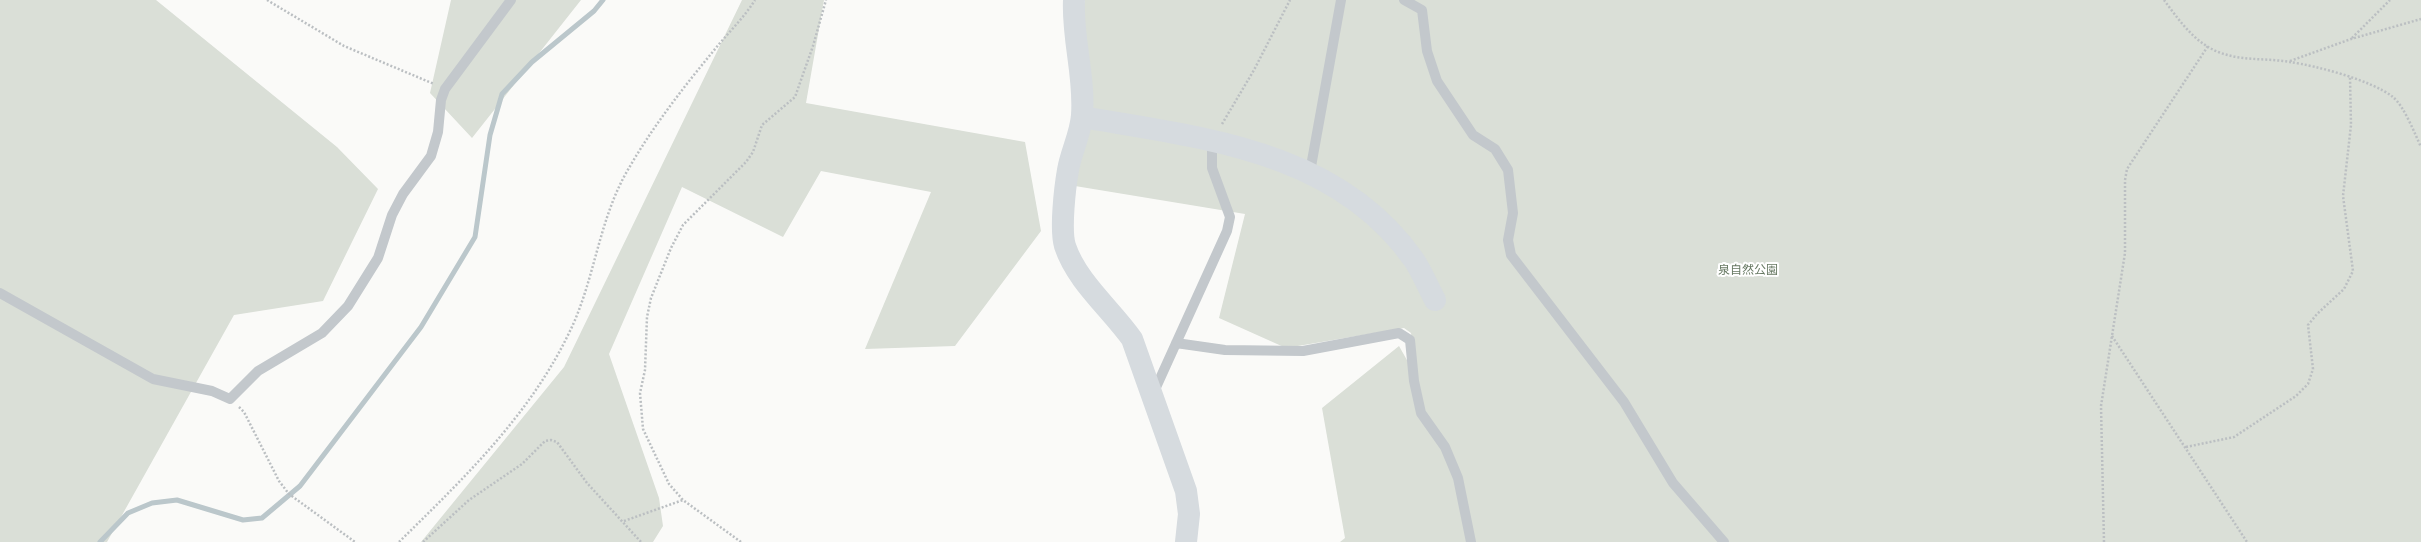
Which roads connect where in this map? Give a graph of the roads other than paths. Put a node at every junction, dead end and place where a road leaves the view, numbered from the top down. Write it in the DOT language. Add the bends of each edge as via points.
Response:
graph roads {
  1 [pos="511,0"];
  2 [pos="1074,0"];
  3 [pos="1341,0"];
  4 [pos="1404,0"];
  5 [pos="1082,117"];
  6 [pos="1212,140"];
  7 [pos="1310,172"];
  8 [pos="0,293"];
  9 [pos="1435,300"];
  10 [pos="1176,343"];
  11 [pos="1152,396"];
  12 [pos="1186,542"];
  13 [pos="1472,542"];
  14 [pos="1724,542"];
  1 -- 8 [label="lane" via="445,89 431,156 403,194 392,215 378,258 348,306 322,333 258,371 230,398 212,391 153,379"];
  2 -- 5 [label="street" via="1073,16 1083,94"];
  3 -- 7 [label="lane"];
  4 -- 14 [label="lane" via="1422,10 1427,51 1437,82 1473,135 1495,149 1508,170 1513,214 1508,240 1511,255 1624,402 1673,483"];
  5 -- 6 [label="street"];
  5 -- 11 [label="street" via="1068,170 1064,202 1065,245 1095,295 1119,320 1132,339"];
  6 -- 7 [label="street" via="1260,153"];
  6 -- 10 [label="lane" via="1212,168 1230,217 1227,231"];
  7 -- 9 [label="street" via="1356,201 1395,237 1414,260"];
  10 -- 11 [label="lane"];
  10 -- 13 [label="lane" via="1225,350 1303,351 1399,333 1405,335 1410,340 1414,381 1421,413 1445,447 1458,478"];
  11 -- 12 [label="street" via="1186,491 1189,514"];
}
